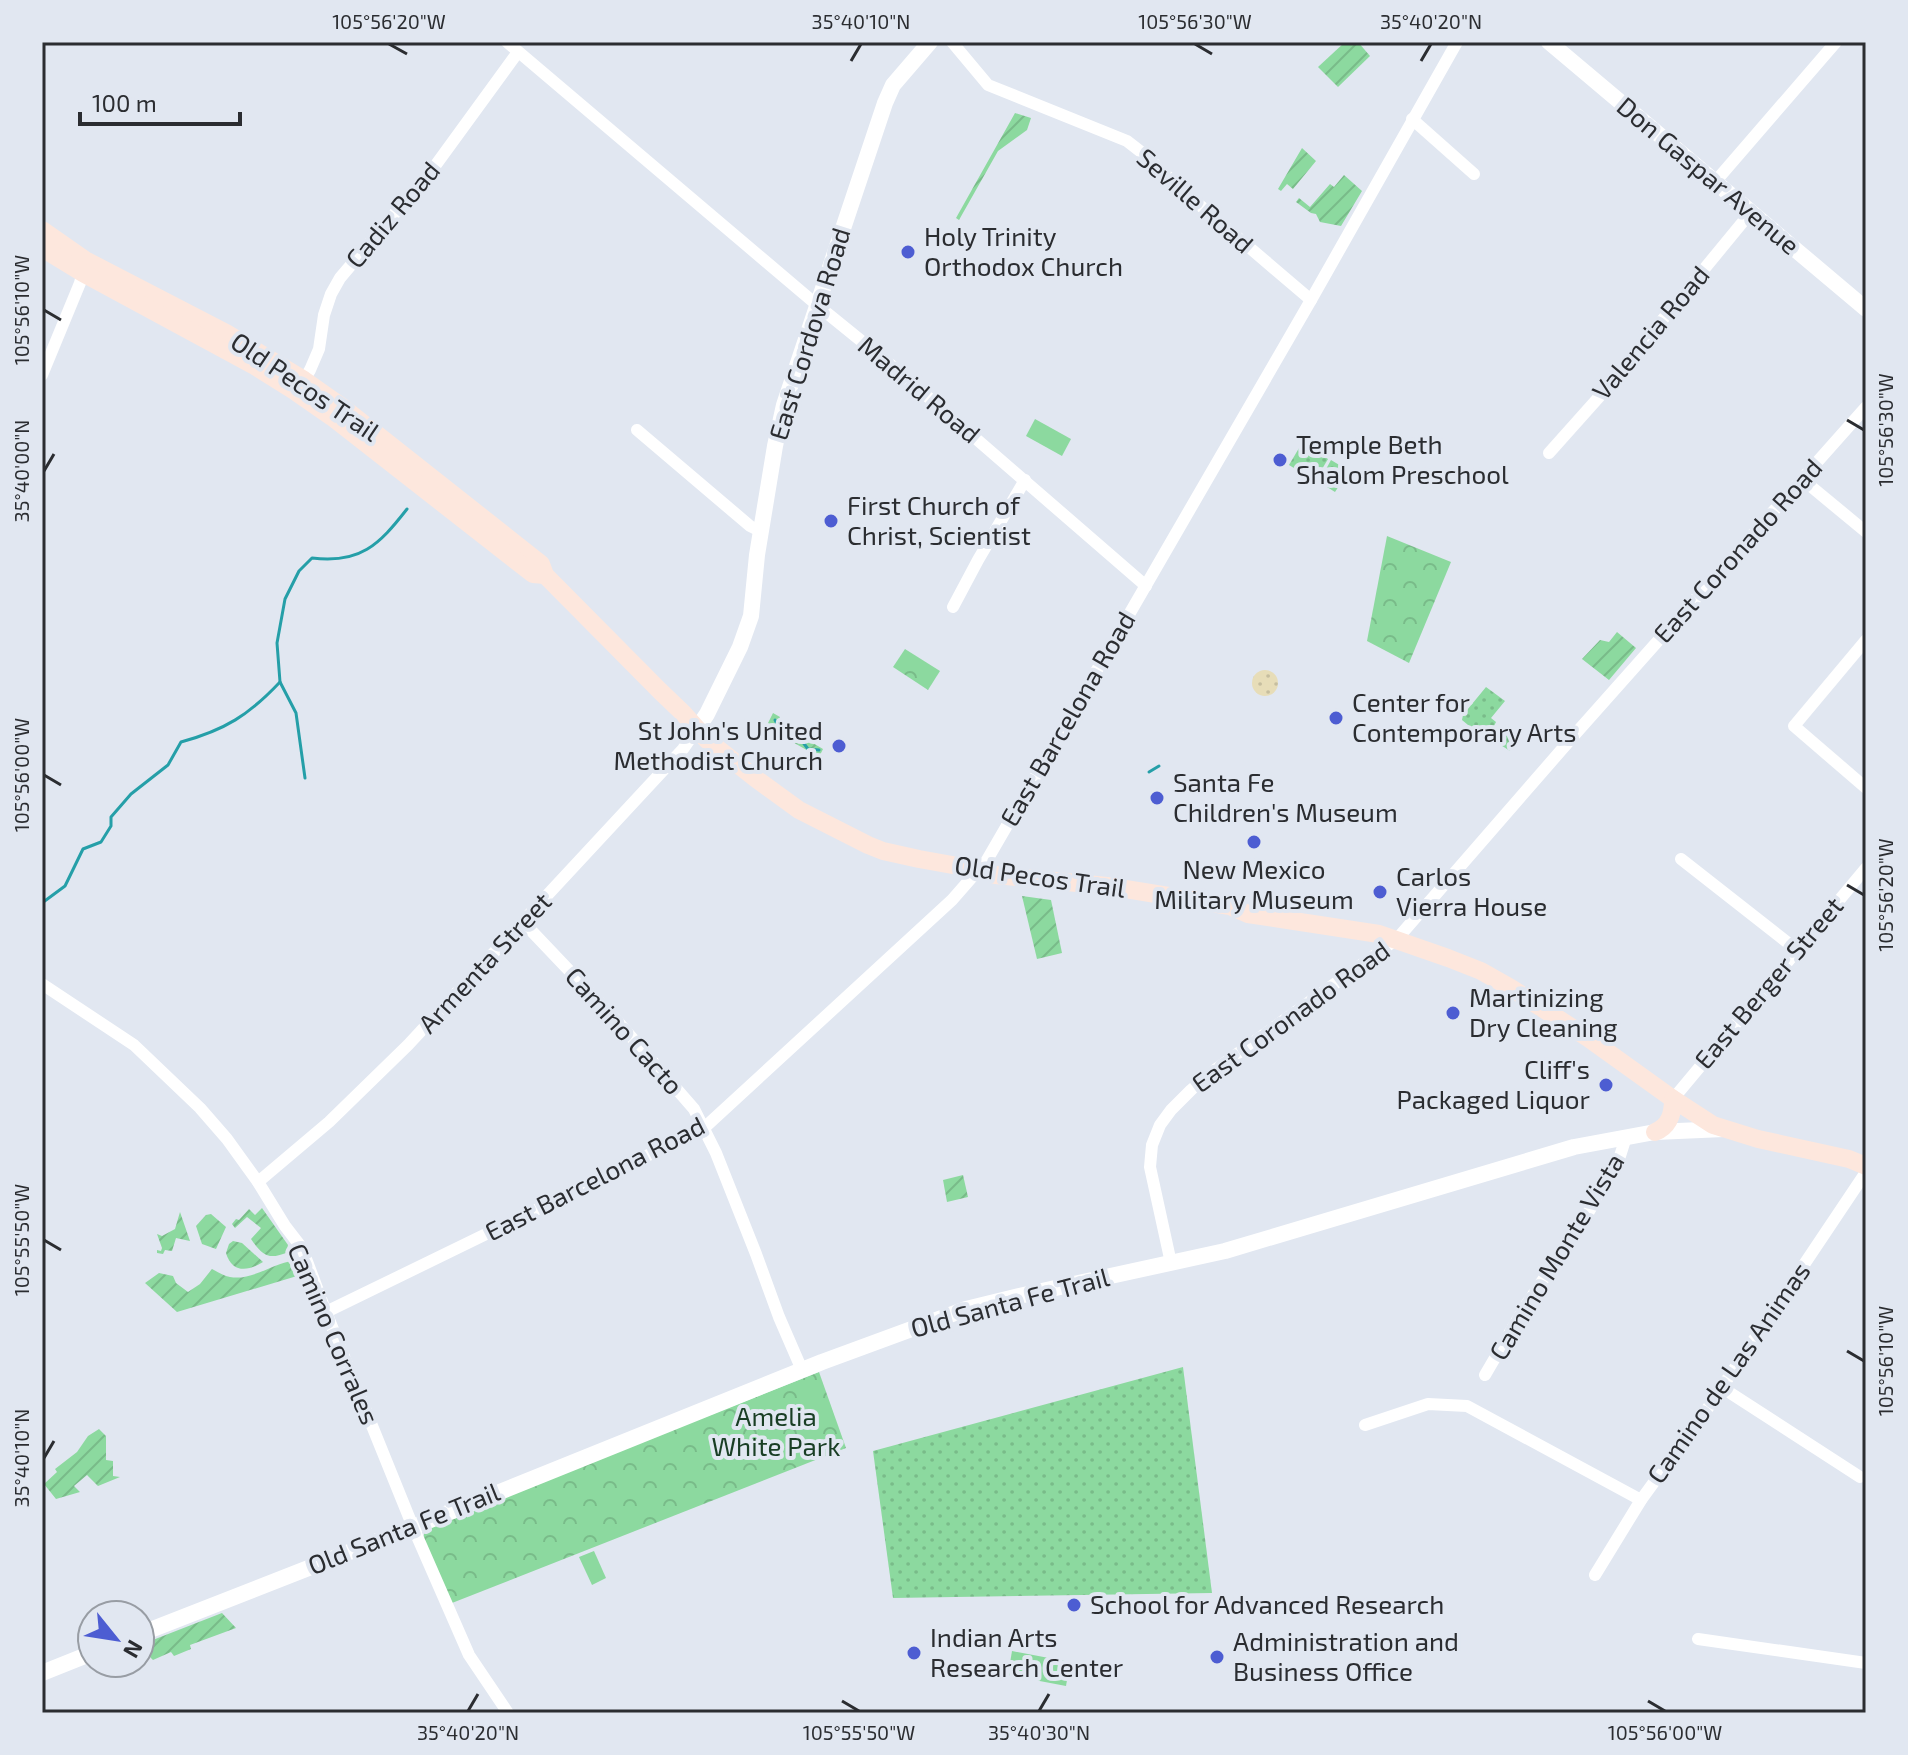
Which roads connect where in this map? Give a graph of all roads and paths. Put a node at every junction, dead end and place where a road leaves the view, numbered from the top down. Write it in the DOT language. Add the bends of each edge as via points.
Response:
graph roads {
  1 [pos="507,42"];
  2 [pos="930,42"];
  3 [pos="952,42"];
  4 [pos="1457,42"];
  5 [pos="1549,42"];
  6 [pos="1836,42"];
  7 [pos="518,52"];
  8 [pos="1412,119"];
  9 [pos="1474,174"];
  10 [pos="1715,182"];
  11 [pos="1751,212"];
  12 [pos="42,230"];
  13 [pos="42,248"];
  14 [pos="84,266"];
  15 [pos="1311,300"];
  16 [pos="817,305"];
  17 [pos="1866,309"];
  18 [pos="42,375"];
  19 [pos="300,386"];
  20 [pos="1866,407"];
  21 [pos="637,430"];
  22 [pos="1549,453"];
  23 [pos="1802,479"];
  24 [pos="1025,480"];
  25 [pos="762,532"];
  26 [pos="1866,532"];
  27 [pos="1146,586"];
  28 [pos="953,607"];
  29 [pos="1866,640"];
  30 [pos="697,729"];
  31 [pos="1866,788"];
  32 [pos="1681,859"];
  33 [pos="1866,868"];
  34 [pos="977,870"];
  35 [pos="523,922"];
  36 [pos="1397,939"];
  37 [pos="1797,950"];
  38 [pos="42,984"];
  39 [pos="1673,1099"];
  40 [pos="704,1128"];
  41 [pos="1724,1129"];
  42 [pos="1655,1132"];
  43 [pos="1626,1137"];
  44 [pos="1866,1166"];
  45 [pos="1866,1172"];
  46 [pos="258,1182"];
  47 [pos="1171,1263"];
  48 [pos="326,1312"];
  49 [pos="802,1370"];
  50 [pos="1485,1375"];
  51 [pos="1721,1387"];
  52 [pos="1365,1425"];
  53 [pos="1860,1477"];
  54 [pos="1641,1500"];
  55 [pos="413,1527"];
  56 [pos="1595,1575"];
  57 [pos="156,1628"];
  58 [pos="1698,1639"];
  59 [pos="76,1659"];
  60 [pos="1866,1663"];
  61 [pos="42,1673"];
  62 [pos="508,1713"];
  1 -- 7 [label="street, Madrid Road"];
  2 -- 16 [label="street, East Cordova Road" via="893,85 885,103"];
  3 -- 15 [label="street, Seville Road" via="988,85 1130,144"];
  4 -- 8 [label="street, East Barcelona Road"];
  5 -- 10 [label="street, Don Gaspar Avenue"];
  6 -- 10 [label="street"];
  7 -- 16 [label="street, Madrid Road"];
  7 -- 19 [label="street, Cadiz Road" via="435,166 340,278 324,315 319,349"];
  8 -- 9 [label="street"];
  8 -- 15 [label="street, East Barcelona Road"];
  10 -- 11 [label="street, Don Gaspar Avenue"];
  11 -- 17 [label="street, Don Gaspar Avenue"];
  11 -- 22 [label="street, Valencia Road"];
  12 -- 14 [label="main road, Old Pecos Trail"];
  13 -- 14 [label="main road, Old Pecos Trail"];
  14 -- 18 [label="street"];
  14 -- 19 [label="main road, Old Pecos Trail" via="226,333"];
  15 -- 27 [label="street, East Barcelona Road"];
  16 -- 24 [label="street, Madrid Road"];
  16 -- 25 [label="street, East Cordova Road" via="784,405"];
  19 -- 30 [label="main road, Old Pecos Trail" via="341,406 541,564 545,575"];
  20 -- 23 [label="street, East Coronado Road"];
  21 -- 25 [label="street"];
  23 -- 26 [label="street"];
  23 -- 36 [label="street, East Coronado Road"];
  24 -- 27 [label="street, Madrid Road"];
  24 -- 28 [label="street"];
  25 -- 30 [label="street, East Cordova Road" via="746,633"];
  27 -- 34 [label="street, East Barcelona Road"];
  29 -- 31 [label="street" via="1794,726"];
  30 -- 34 [label="main road, Old Pecos Trail" via="778,796 868,845"];
  30 -- 35 [label="street, Armenta Street"];
  32 -- 37 [label="street"];
  33 -- 37 [label="street, East Berger Street"];
  34 -- 36 [label="main road, Old Pecos Trail" via="1230,906 1248,914"];
  34 -- 40 [label="street, East Barcelona Road" via="952,900"];
  35 -- 40 [label="street, Camino Cacto" via="619,1023 694,1109"];
  35 -- 46 [label="street, Armenta Street" via="357,1095"];
  36 -- 39 [label="main road, Old Pecos Trail" via="1511,988"];
  36 -- 47 [label="street, East Coronado Road" via="1216,1069 1160,1125 1150,1167"];
  37 -- 39 [label="street, East Berger Street"];
  38 -- 46 [label="street, Camino Corrales" via="134,1045 200,1108"];
  39 -- 41 [label="main road, Old Pecos Trail"];
  39 -- 42 [label="main road" via="1673,1114"];
  40 -- 48 [label="street, East Barcelona Road"];
  40 -- 49 [label="street, Camino Cacto"];
  41 -- 42 [label="street, Old Santa Fe Trail"];
  41 -- 44 [label="main road, Old Santa Fe Trail"];
  42 -- 43 [label="street, Old Santa Fe Trail"];
  43 -- 47 [label="street, Old Santa Fe Trail"];
  43 -- 50 [label="street, Camino Monte Vista" via="1588,1213"];
  45 -- 51 [label="street, Camino de Las Animas"];
  46 -- 48 [label="street, Camino Corrales" via="302,1248"];
  47 -- 49 [label="street, Old Santa Fe Trail" via="966,1309"];
  48 -- 55 [label="street, Camino Corrales"];
  49 -- 55 [label="street, Old Santa Fe Trail"];
  51 -- 53 [label="street"];
  51 -- 54 [label="street, Camino de Las Animas"];
  52 -- 54 [label="street" via="1428,1404 1467,1406"];
  54 -- 56 [label="street, Camino de Las Animas"];
  55 -- 57 [label="street, Old Santa Fe Trail"];
  55 -- 62 [label="street, Camino Corrales" via="471,1660"];
  58 -- 60 [label="street"];
  59 -- 61 [label="street"];
}
